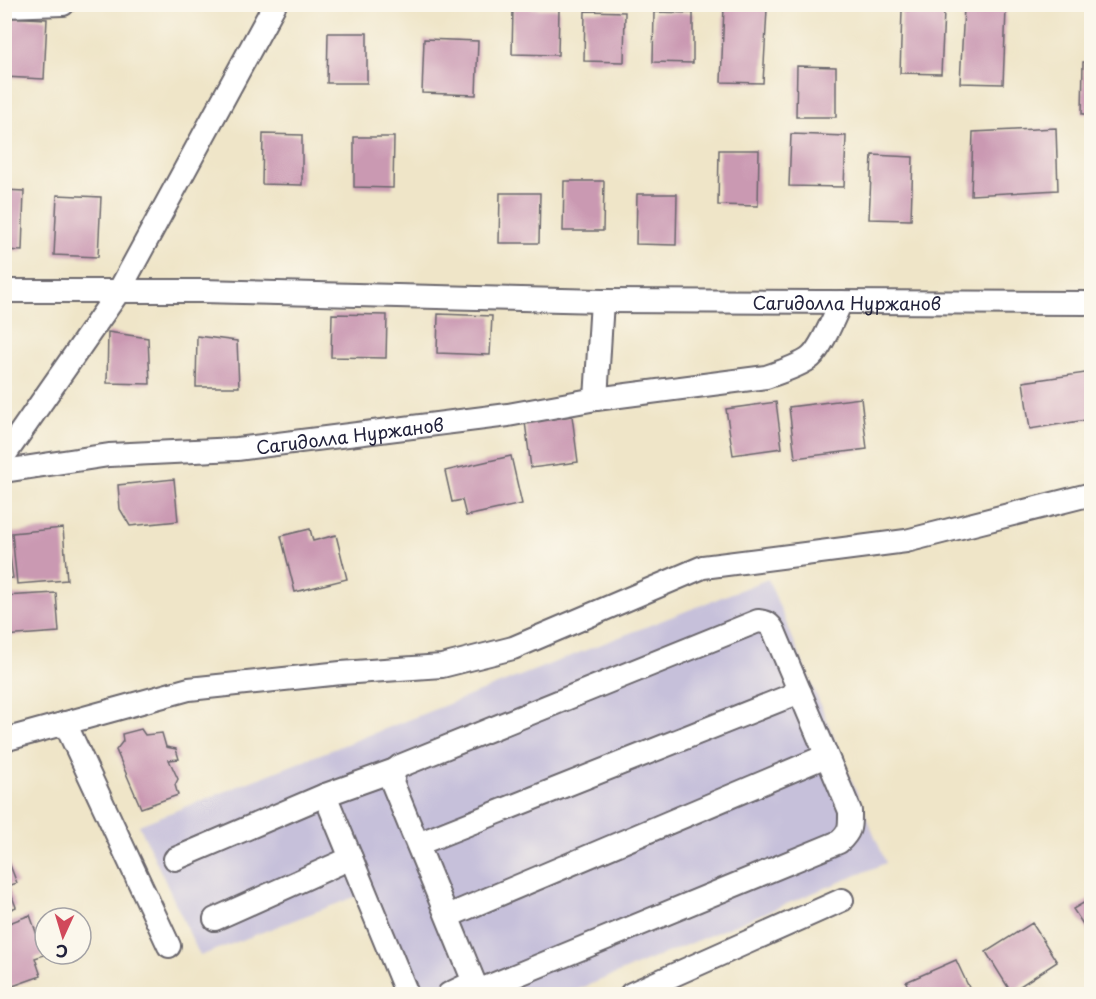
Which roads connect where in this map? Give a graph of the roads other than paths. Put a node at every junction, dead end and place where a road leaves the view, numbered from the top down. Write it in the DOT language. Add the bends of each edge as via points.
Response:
graph roads {
  1 [pos="63,4"];
  2 [pos="276,4"];
  3 [pos="4,6"];
  4 [pos="4,291"];
  5 [pos="119,291"];
  6 [pos="602,301"];
  7 [pos="841,302"];
  8 [pos="1092,303"];
  9 [pos="596,399"];
  10 [pos="4,456"];
  11 [pos="4,471"];
  12 [pos="1092,494"];
  13 [pos="800,692"];
  14 [pos="65,723"];
  15 [pos="4,740"];
  16 [pos="826,756"];
  17 [pos="394,770"];
  18 [pos="325,795"];
  19 [pos="418,844"];
  20 [pos="351,858"];
  21 [pos="175,859"];
  22 [pos="842,900"];
  23 [pos="448,916"];
  24 [pos="215,919"];
  25 [pos="169,946"];
  26 [pos="478,989"];
  27 [pos="407,994"];
  28 [pos="449,994"];
  29 [pos="631,994"];
  1 -- 3 [label="street"];
  2 -- 5 [label="street"];
  4 -- 5 [label="street, Сагидолла Нуржанов"];
  5 -- 6 [label="street, Сагидолла Нуржанов"];
  5 -- 10 [label="street"];
  6 -- 7 [label="street, Сагидолла Нуржанов"];
  6 -- 9 [label="street"];
  7 -- 8 [label="street, Сагидолла Нуржанов"];
  7 -- 9 [label="street, Сагидолла Нуржанов" via="811,357 787,370 766,377"];
  9 -- 11 [label="street, Сагидолла Нуржанов" via="508,415 237,449 108,455"];
  12 -- 14 [label="street" via="906,541 703,567 513,648 442,666 189,690"];
  13 -- 16 [label="street"];
  13 -- 17 [label="street" via="770,624 759,621"];
  13 -- 19 [label="street"];
  14 -- 15 [label="street"];
  14 -- 25 [label="street"];
  16 -- 23 [label="street"];
  16 -- 26 [label="street" via="850,811 848,834 839,842"];
  17 -- 18 [label="street"];
  17 -- 19 [label="street" via="392,782"];
  18 -- 20 [label="street"];
  18 -- 21 [label="street"];
  19 -- 23 [label="street"];
  20 -- 24 [label="street"];
  20 -- 27 [label="street"];
  22 -- 29 [label="street"];
  23 -- 26 [label="street"];
  26 -- 28 [label="street"];
}
